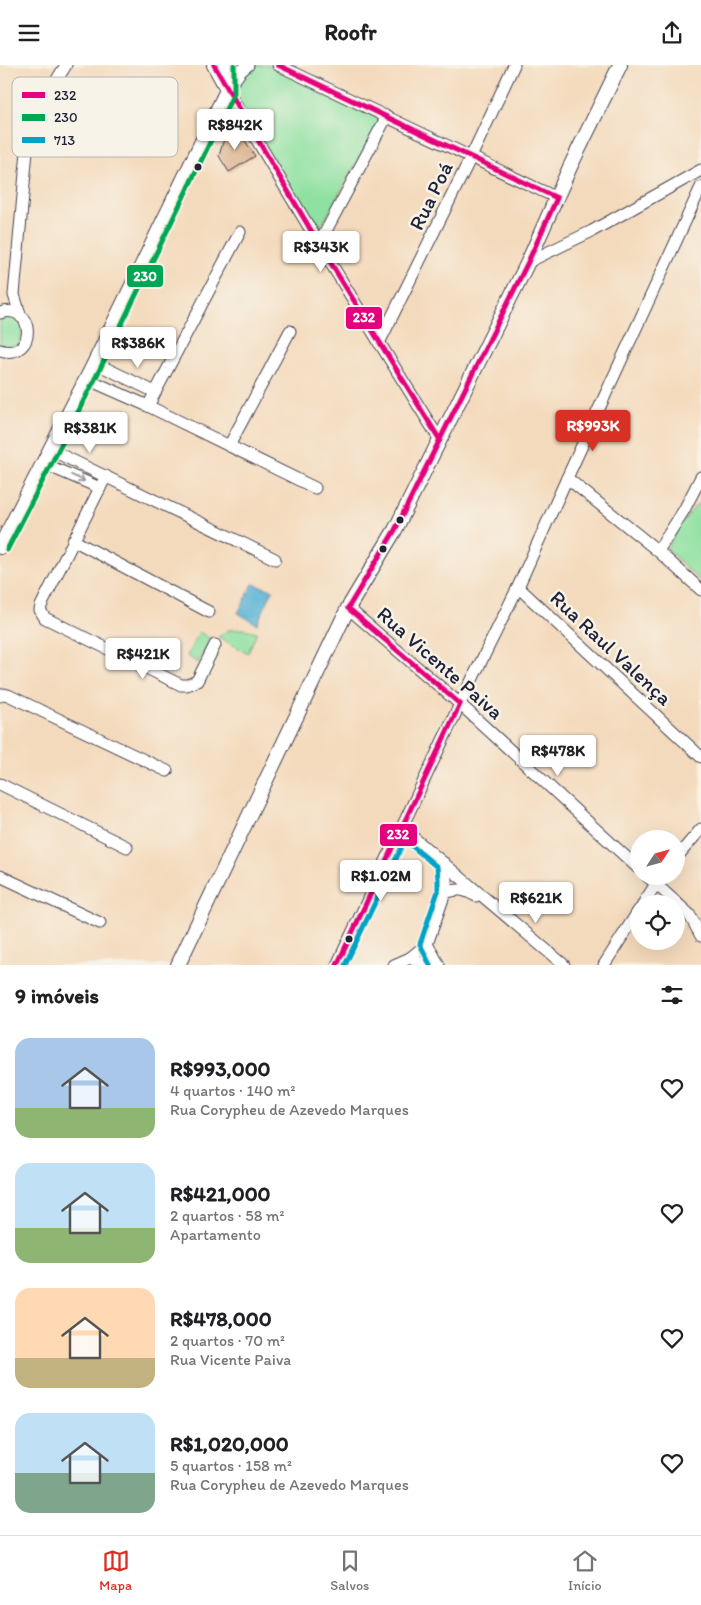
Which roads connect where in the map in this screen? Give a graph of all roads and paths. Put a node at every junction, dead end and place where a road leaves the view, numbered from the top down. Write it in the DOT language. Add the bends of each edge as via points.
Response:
graph roads {
  1 [pos="66,65"];
  2 [pos="214,65"];
  3 [pos="227,65"];
  4 [pos="248,65"];
  5 [pos="278,65"];
  6 [pos="513,65"];
  7 [pos="620,65"];
  8 [pos="59,77"];
  9 [pos="227,90"];
  10 [pos="387,116"];
  11 [pos="26,157"];
  12 [pos="472,157"];
  13 [pos="701,170"];
  14 [pos="701,187"];
  15 [pos="557,198"];
  16 [pos="240,232"];
  17 [pos="319,244"];
  18 [pos="528,262"];
  19 [pos="14,295"];
  20 [pos="0,312"];
  21 [pos="22,317"];
  22 [pos="290,331"];
  23 [pos="379,343"];
  24 [pos="0,350"];
  25 [pos="95,363"];
  26 [pos="87,379"];
  27 [pos="155,392"];
  28 [pos="148,406"];
  29 [pos="440,440"];
  30 [pos="229,446"];
  31 [pos="49,449"];
  32 [pos="42,463"];
  33 [pos="106,476"];
  34 [pos="701,477"];
  35 [pos="567,478"];
  36 [pos="100,488"];
  37 [pos="314,488"];
  38 [pos="701,501"];
  39 [pos="684,510"];
  40 [pos="73,540"];
  41 [pos="0,547"];
  42 [pos="658,551"];
  43 [pos="275,559"];
  44 [pos="518,587"];
  45 [pos="701,590"];
  46 [pos="348,608"];
  47 [pos="209,612"];
  48 [pos="215,645"];
  49 [pos="0,696"];
  50 [pos="460,704"];
  51 [pos="701,757"];
  52 [pos="167,771"];
  53 [pos="0,784"];
  54 [pos="402,828"];
  55 [pos="701,829"];
  56 [pos="127,847"];
  57 [pos="685,848"];
  58 [pos="630,861"];
  59 [pos="444,863"];
  60 [pos="0,876"];
  61 [pos="660,885"];
  62 [pos="445,893"];
  63 [pos="491,903"];
  64 [pos="688,914"];
  65 [pos="100,923"];
  66 [pos="630,924"];
  67 [pos="701,925"];
  68 [pos="701,936"];
  69 [pos="427,944"];
  70 [pos="410,958"];
  71 [pos="178,965"];
  72 [pos="337,965"];
  73 [pos="394,965"];
  74 [pos="424,965"];
  75 [pos="439,965"];
  76 [pos="564,965"];
  77 [pos="604,965"];
  1 -- 8 [label="street"];
  2 -- 9 [label="street"];
  3 -- 9 [label="street"];
  4 -- 9 [label="street"];
  5 -- 10 [label="street"];
  6 -- 12 [label="street, Rua Poá"];
  7 -- 15 [label="street"];
  9 -- 17 [label="street"];
  9 -- 25 [label="street"];
  10 -- 12 [label="street"];
  10 -- 17 [label="street"];
  11 -- 19 [label="street"];
  12 -- 15 [label="street"];
  12 -- 23 [label="street, Rua Poá"];
  13 -- 18 [label="street" via="592,231"];
  14 -- 35 [label="street"];
  15 -- 18 [label="street"];
  16 -- 27 [label="street"];
  17 -- 23 [label="street"];
  18 -- 29 [label="street"];
  19 -- 20 [label="street"];
  19 -- 21 [label="street"];
  20 -- 21 [label="street" via="9,311"];
  21 -- 24 [label="street" via="28,328 22,346 11,351"];
  22 -- 30 [label="street"];
  23 -- 29 [label="street"];
  25 -- 26 [label="street"];
  25 -- 27 [label="street"];
  26 -- 28 [label="street"];
  26 -- 31 [label="street"];
  27 -- 28 [label="street"];
  28 -- 30 [label="street"];
  29 -- 46 [label="street" via="395,530"];
  30 -- 37 [label="street"];
  31 -- 32 [label="street"];
  31 -- 33 [label="street"];
  32 -- 36 [label="street, one-way"];
  32 -- 41 [label="street"];
  33 -- 36 [label="street"];
  33 -- 43 [label="street"];
  34 -- 39 [label="street"];
  35 -- 42 [label="street"];
  35 -- 44 [label="street"];
  36 -- 40 [label="street"];
  38 -- 39 [label="street"];
  39 -- 42 [label="street"];
  40 -- 47 [label="street"];
  40 -- 48 [label="street" via="41,606 45,618 181,685 197,681"];
  42 -- 45 [label="street"];
  44 -- 50 [label="street"];
  44 -- 51 [label="street, Rua Raul Valença"];
  46 -- 50 [label="street, Rua Vicente Paiva"];
  46 -- 71 [label="street"];
  49 -- 52 [label="street" via="8,695"];
  50 -- 54 [label="street"];
  50 -- 58 [label="street, Rua Vicente Paiva"];
  53 -- 56 [label="street"];
  54 -- 59 [label="street"];
  54 -- 72 [label="street"];
  55 -- 57 [label="street"];
  59 -- 62 [label="street"];
  59 -- 63 [label="street"];
  60 -- 65 [label="street"];
  61 -- 64 [label="street"];
  62 -- 63 [label="street" via="464,889"];
  62 -- 69 [label="street"];
  63 -- 76 [label="street"];
  64 -- 67 [label="street"];
  64 -- 68 [label="street"];
  66 -- 77 [label="street"];
  69 -- 70 [label="street"];
  69 -- 75 [label="street"];
  70 -- 73 [label="street"];
  70 -- 74 [label="street"];
}
